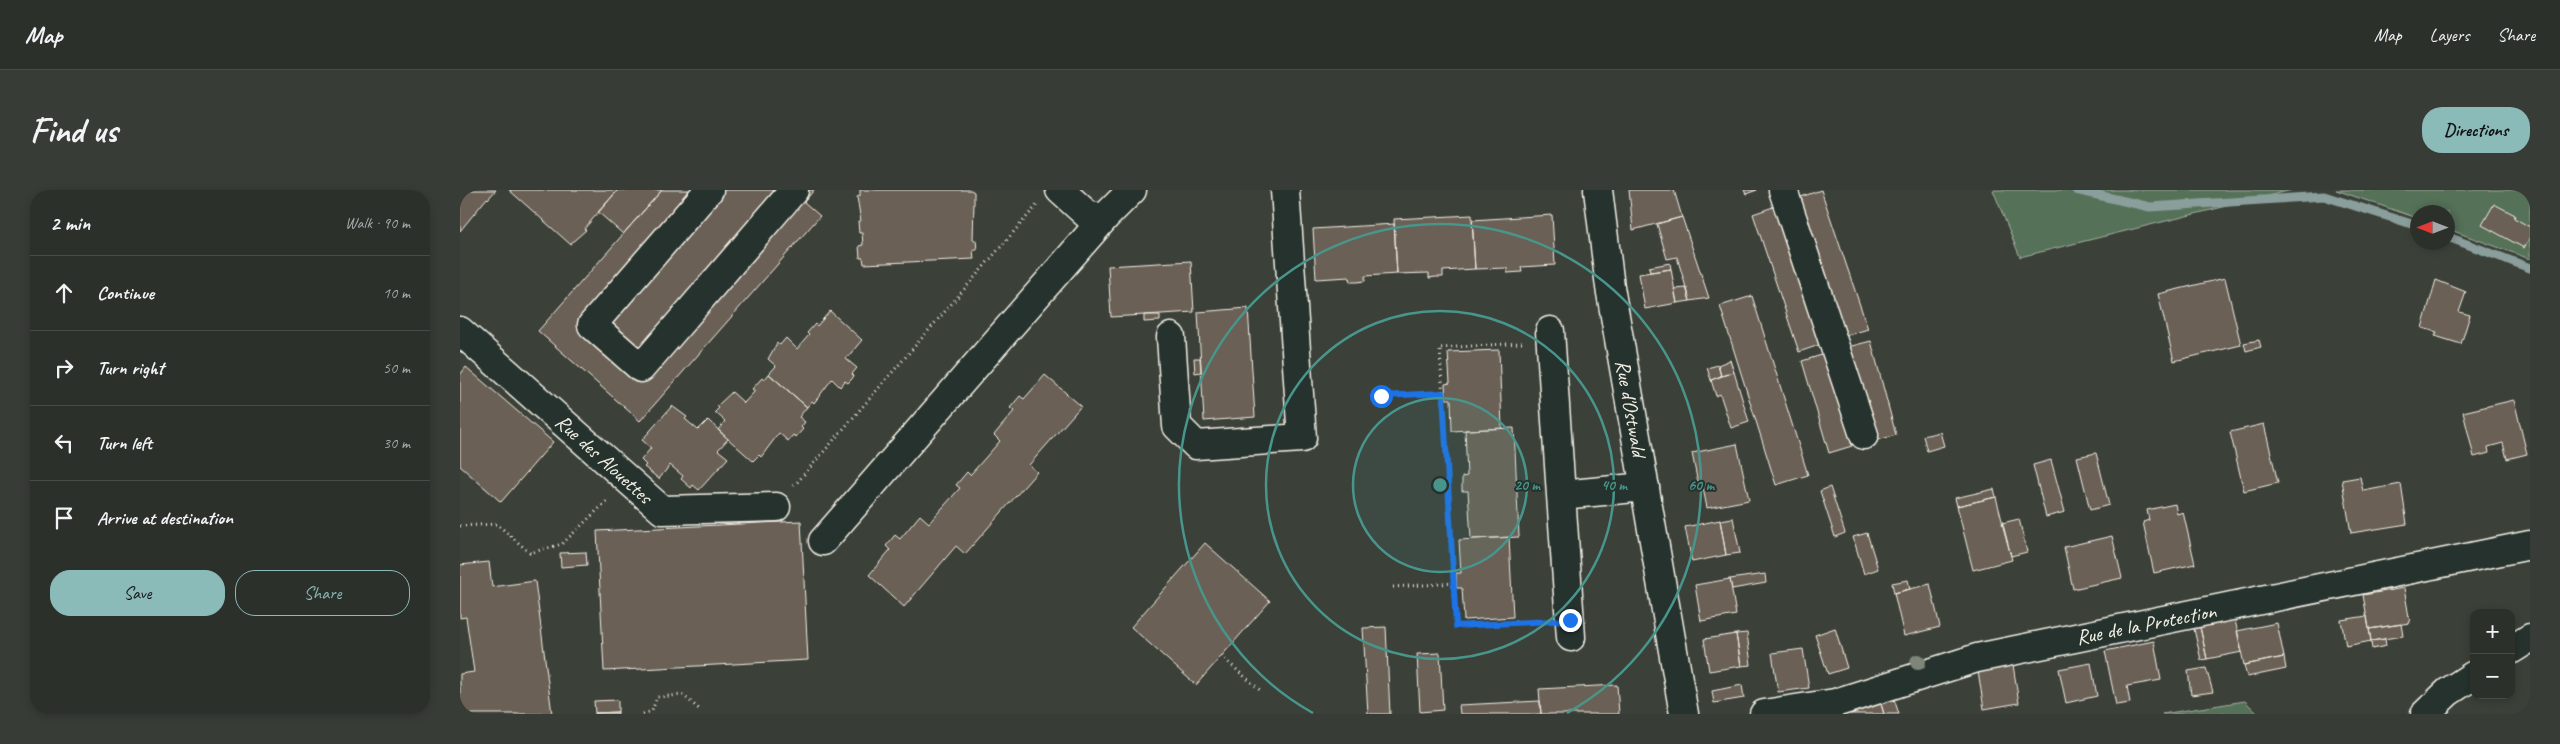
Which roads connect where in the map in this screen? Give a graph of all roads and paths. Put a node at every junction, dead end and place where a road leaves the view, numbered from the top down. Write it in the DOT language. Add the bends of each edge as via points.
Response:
graph roads {
  1 [pos="709,190"];
  2 [pos="1132,190"];
  3 [pos="1285,190"];
  4 [pos="1598,190"];
  5 [pos="1782,190"];
  6 [pos="789,192"];
  7 [pos="1052,194"];
  8 [pos="1106,216"];
  9 [pos="460,332"];
  10 [pos="1550,336"];
  11 [pos="1171,337"];
  12 [pos="1443,393"];
  13 [pos="1381,396"];
  14 [pos="1864,436"];
  15 [pos="628,480"];
  16 [pos="1645,487"];
  17 [pos="1562,495"];
  18 [pos="776,507"];
  19 [pos="460,526"];
  20 [pos="823,541"];
  21 [pos="2519,547"];
  22 [pos="1454,584"];
  23 [pos="1393,587"];
  24 [pos="1571,628"];
  25 [pos="2530,638"];
  26 [pos="2515,647"];
  27 [pos="1221,656"];
  28 [pos="2470,678"];
  29 [pos="1260,690"];
  30 [pos="700,710"];
  31 [pos="643,714"];
  32 [pos="1684,714"];
  33 [pos="1764,714"];
  34 [pos="2425,714"];
  1 -- 6 [label="street" via="592,326 641,368"];
  2 -- 8 [label="street"];
  3 -- 11 [label="street" via="1302,438 1196,444 1177,426"];
  4 -- 16 [label="street, Rue d'Ostwald" via="1610,287"];
  5 -- 14 [label="street"];
  7 -- 8 [label="street" via="1092,218"];
  7 -- 18 [label="path"];
  8 -- 20 [label="street"];
  9 -- 15 [label="street, Rue des Alouettes"];
  10 -- 12 [label="path" via="1440,348"];
  10 -- 17 [label="street"];
  12 -- 13 [label="path"];
  12 -- 22 [label="path"];
  15 -- 18 [label="street, Rue des Alouettes" via="662,510"];
  15 -- 19 [label="path" via="562,544 530,553 497,524"];
  16 -- 17 [label="street"];
  16 -- 32 [label="street, Rue d'Ostwald"];
  17 -- 24 [label="street"];
  21 -- 33 [label="street, Rue de la Protection" via="1977,658 1835,704"];
  22 -- 23 [label="path"];
  22 -- 24 [label="path" via="1456,626"];
  25 -- 26 [label="street"];
  27 -- 29 [label="path"];
  28 -- 34 [label="street" via="2448,692"];
  30 -- 31 [label="path" via="683,696 657,697 652,710"];
}
